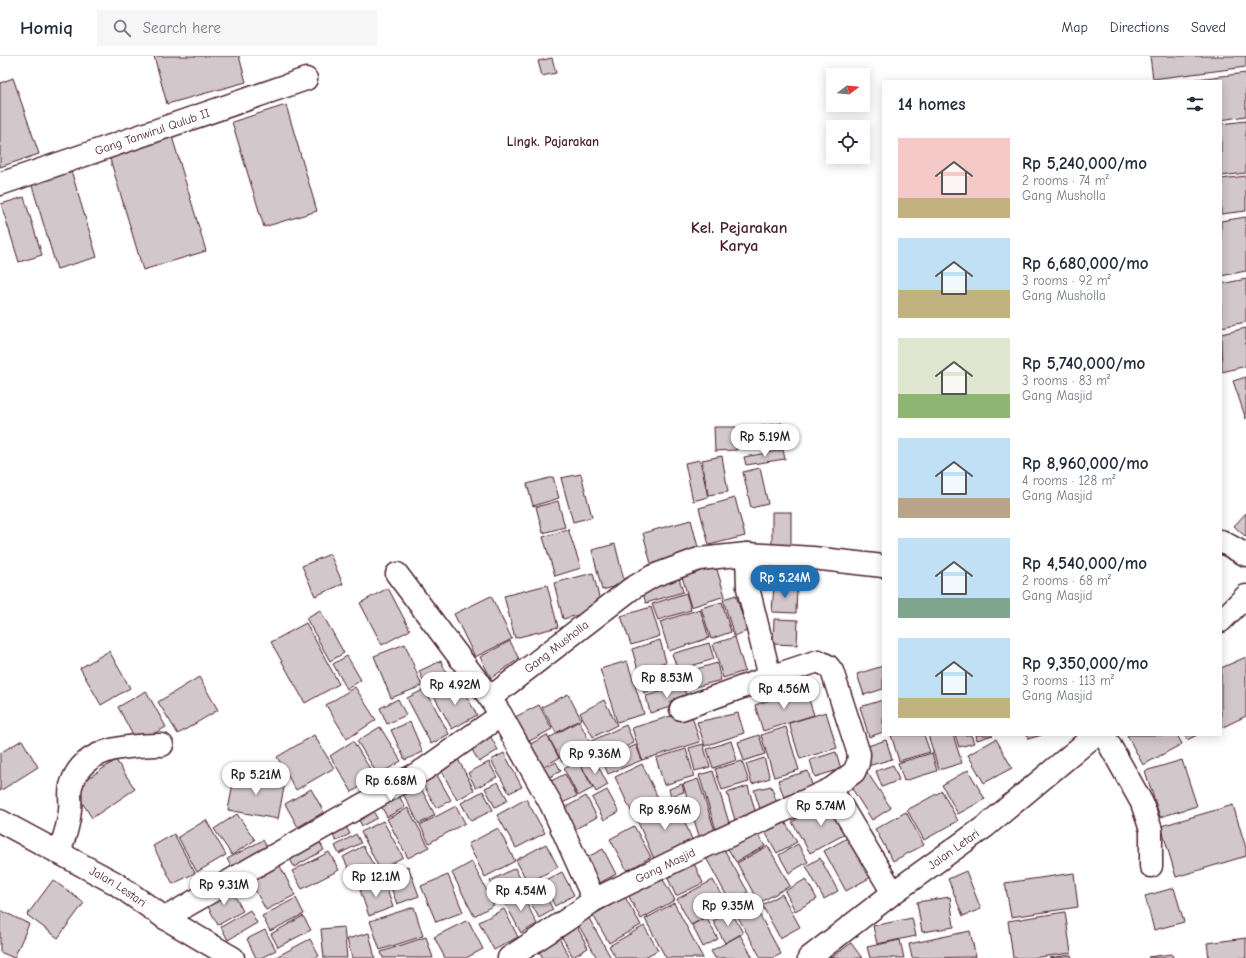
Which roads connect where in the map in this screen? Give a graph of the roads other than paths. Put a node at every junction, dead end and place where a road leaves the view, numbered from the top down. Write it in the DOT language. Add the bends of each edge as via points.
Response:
graph roads {
  1 [pos="306,79"];
  2 [pos="0,184"];
  3 [pos="1222,542"];
  4 [pos="747,554"];
  5 [pos="1246,556"];
  6 [pos="882,566"];
  7 [pos="397,574"];
  8 [pos="1246,596"];
  9 [pos="1222,619"];
  10 [pos="770,677"];
  11 [pos="495,706"];
  12 [pos="681,709"];
  13 [pos="1094,736"];
  14 [pos="1105,736"];
  15 [pos="162,745"];
  16 [pos="830,789"];
  17 [pos="0,821"];
  18 [pos="59,852"];
  19 [pos="1151,866"];
  20 [pos="894,893"];
  21 [pos="594,900"];
  22 [pos="165,918"];
  23 [pos="232,958"];
  24 [pos="509,958"];
  25 [pos="808,958"];
  1 -- 2 [label="street, Gang Tanwirul Qulub II"];
  3 -- 5 [label="street"];
  4 -- 6 [label="street, Gang Musholla"];
  4 -- 10 [label="street" via="748,588"];
  4 -- 11 [label="street, Gang Musholla" via="699,559 653,576 631,589"];
  7 -- 11 [label="street"];
  8 -- 9 [label="street"];
  10 -- 12 [label="street"];
  10 -- 16 [label="street, Gang Masjid" via="818,661 832,671 859,754 854,772"];
  11 -- 21 [label="street" via="551,804"];
  11 -- 22 [label="street, Gang Musholla" via="425,769"];
  13 -- 20 [label="street, Jalan Letari" via="986,826"];
  14 -- 19 [label="street" via="1142,803 1151,830"];
  15 -- 18 [label="street" via="115,749 91,758 80,767 71,787 67,827"];
  16 -- 20 [label="street"];
  16 -- 21 [label="street, Gang Masjid"];
  17 -- 18 [label="street, Jalan Lestari"];
  18 -- 22 [label="street, Jalan Lestari" via="115,883"];
  20 -- 25 [label="street, Jalan Letari"];
  21 -- 24 [label="street, Gang Masjid"];
  22 -- 23 [label="street, Jalan Lestari"];
}
